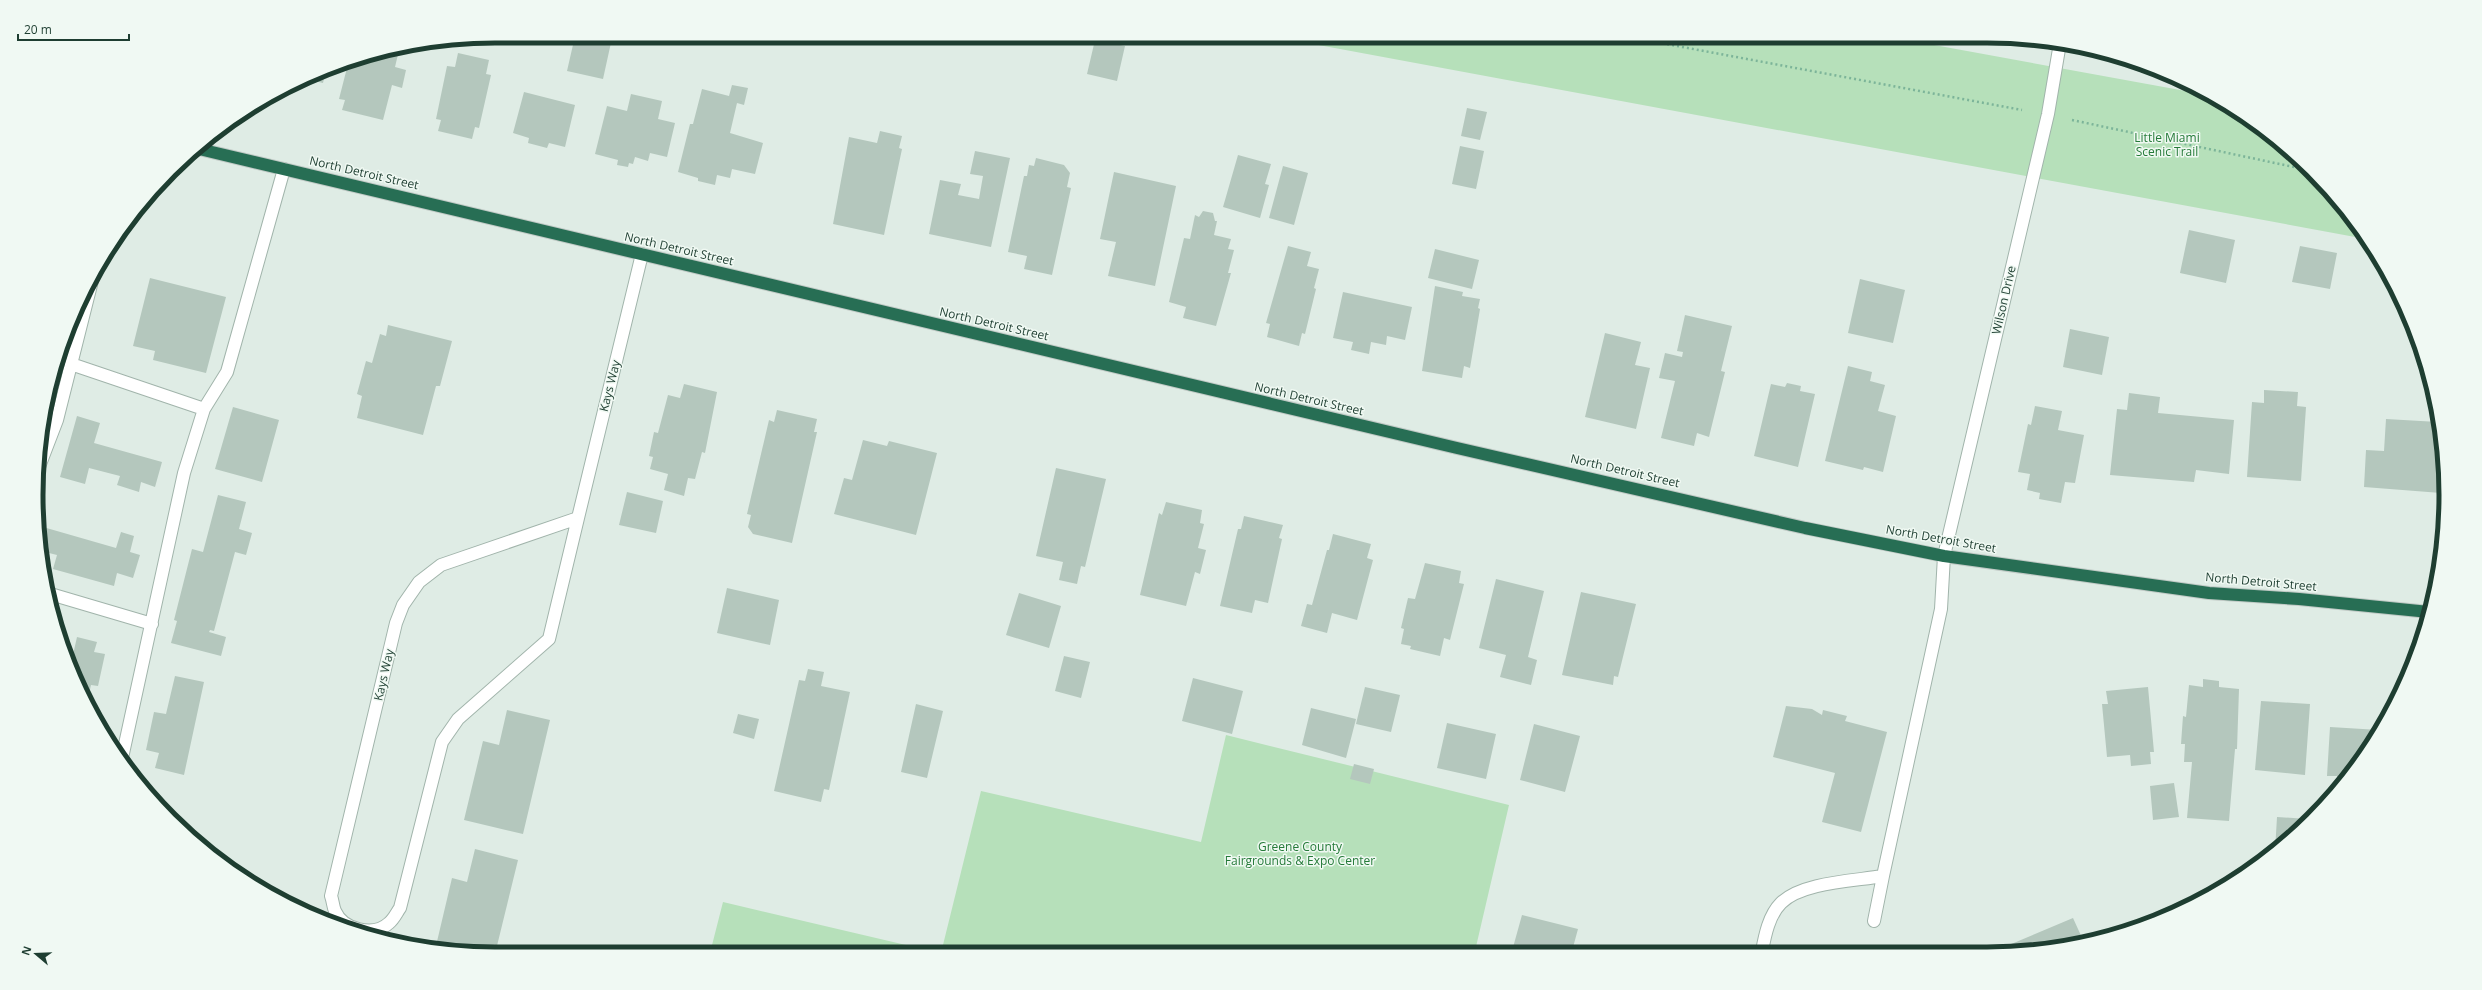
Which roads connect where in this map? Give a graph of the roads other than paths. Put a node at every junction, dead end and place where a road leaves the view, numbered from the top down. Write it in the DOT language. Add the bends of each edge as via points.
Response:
graph roads {
  1 [pos="2059,49"];
  2 [pos="203,150"];
  3 [pos="284,169"];
  4 [pos="642,254"];
  5 [pos="87,301"];
  6 [pos="71,364"];
  7 [pos="204,409"];
  8 [pos="45,452"];
  9 [pos="578,518"];
  10 [pos="1944,556"];
  11 [pos="55,595"];
  12 [pos="2424,612"];
  13 [pos="152,624"];
  14 [pos="123,752"];
  15 [pos="1883,876"];
  16 [pos="344,921"];
  17 [pos="1874,921"];
  18 [pos="372,930"];
  19 [pos="1763,947"];
  1 -- 10 [label="street, Wilson Drive" via="2048,114"];
  2 -- 3 [label="highway, North Detroit Street"];
  3 -- 4 [label="highway, North Detroit Street"];
  3 -- 7 [label="street" via="227,372"];
  4 -- 9 [label="street, Kays Way"];
  4 -- 10 [label="highway, North Detroit Street" via="1457,448 1805,528"];
  5 -- 6 [label="street"];
  6 -- 7 [label="street"];
  6 -- 8 [label="street" via="57,420"];
  7 -- 13 [label="street" via="184,473"];
  9 -- 16 [label="street, Kays Way" via="441,565 419,582 403,605 396,624 332,896 336,913"];
  9 -- 18 [label="street, Kays Way" via="549,639 458,719 442,742 400,908 389,924"];
  10 -- 12 [label="highway, North Detroit Street" via="2209,593"];
  10 -- 15 [label="street, Wilson Drive" via="1941,609"];
  11 -- 13 [label="street"];
  13 -- 14 [label="street"];
  15 -- 17 [label="street, Wilson Drive"];
  15 -- 19 [label="street" via="1802,889 1780,903 1767,927"];
}
